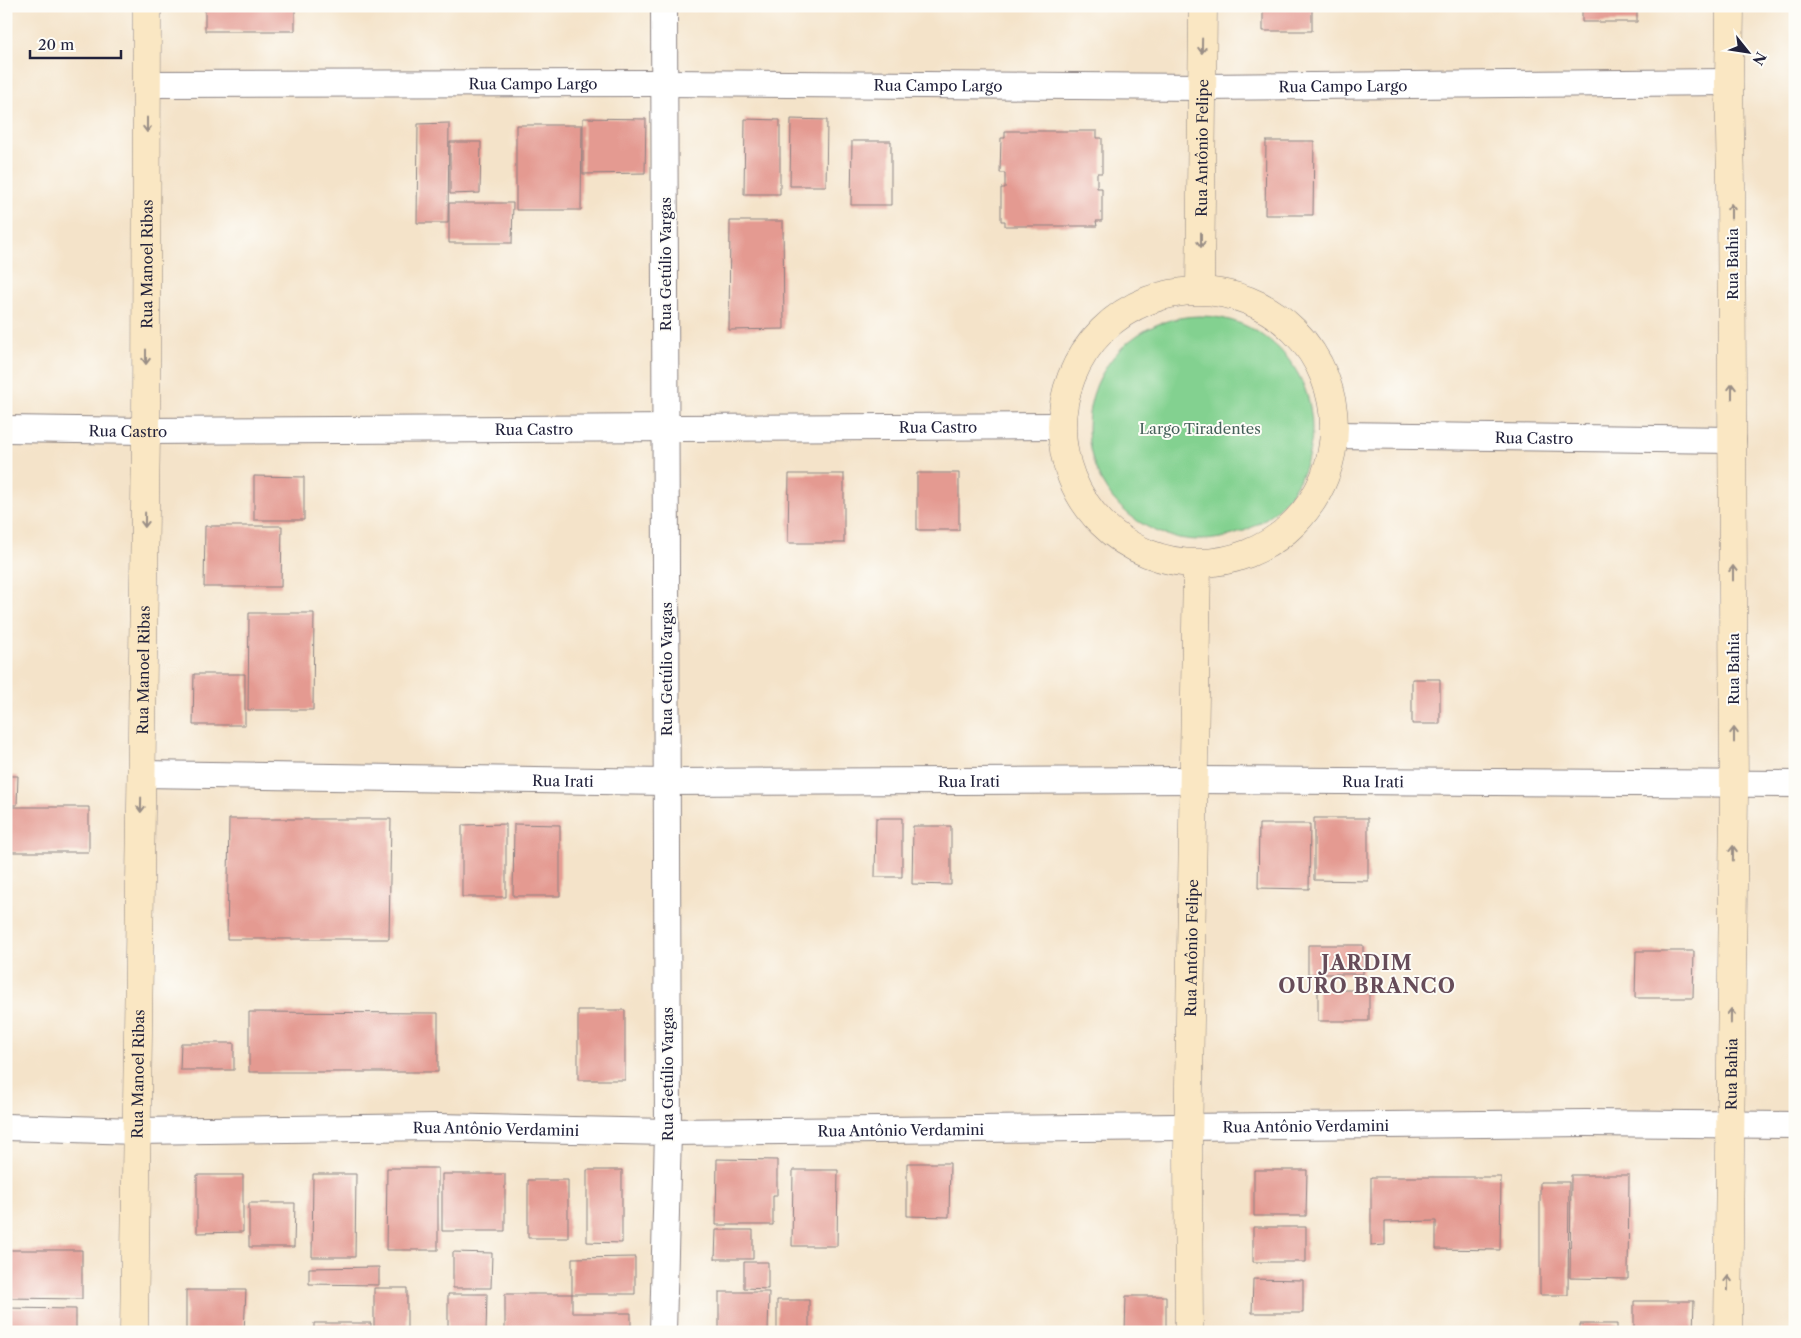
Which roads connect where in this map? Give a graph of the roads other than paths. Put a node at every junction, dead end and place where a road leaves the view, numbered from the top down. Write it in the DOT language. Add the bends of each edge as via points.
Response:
graph roads {
  1 [pos="146,6"];
  2 [pos="664,6"];
  3 [pos="1202,6"];
  4 [pos="1730,6"];
  5 [pos="1729,82"];
  6 [pos="147,84"];
  7 [pos="664,84"];
  8 [pos="1202,87"];
  9 [pos="1200,290"];
  10 [pos="1062,426"];
  11 [pos="665,428"];
  12 [pos="6,429"];
  13 [pos="146,430"];
  14 [pos="1335,435"];
  15 [pos="1732,440"];
  16 [pos="1197,564"];
  17 [pos="142,774"];
  18 [pos="1194,780"];
  19 [pos="666,782"];
  20 [pos="1734,784"];
  21 [pos="1795,784"];
  22 [pos="1730,1124"];
  23 [pos="1795,1125"];
  24 [pos="6,1127"];
  25 [pos="1189,1127"];
  26 [pos="136,1131"];
  27 [pos="668,1132"];
  28 [pos="134,1332"];
  29 [pos="664,1332"];
  30 [pos="1188,1332"];
  31 [pos="1728,1332"];
  1 -- 6 [label="street, Rua Manoel Ribas"];
  2 -- 7 [label="street, Rua Getúlio Vargas"];
  3 -- 8 [label="street, Rua Antônio Felipe, one-way"];
  4 -- 5 [label="street, Rua Bahia"];
  5 -- 8 [label="street, Rua Campo Largo"];
  15 -- 5 [label="street, Rua Bahia, one-way"];
  6 -- 7 [label="street, Rua Campo Largo"];
  6 -- 13 [label="street, Rua Manoel Ribas, one-way"];
  7 -- 8 [label="street, Rua Campo Largo"];
  7 -- 11 [label="street, Rua Getúlio Vargas"];
  8 -- 9 [label="street, Rua Antônio Felipe, one-way"];
  9 -- 10 [label="street" via="1158,296 1120,315 1088,346 1069,384"];
  9 -- 14 [label="street" via="1244,297 1282,318 1312,350 1331,391"];
  10 -- 11 [label="street, Rua Castro"];
  10 -- 16 [label="street" via="1068,469 1087,507 1117,538 1154,557"];
  11 -- 13 [label="street, Rua Castro"];
  11 -- 19 [label="street, Rua Getúlio Vargas"];
  12 -- 13 [label="street, Rua Castro"];
  13 -- 17 [label="street, Rua Manoel Ribas, one-way"];
  14 -- 15 [label="street, Rua Castro"];
  14 -- 16 [label="street" via="1326,475 1305,512 1275,540 1238,558"];
  20 -- 15 [label="street, Rua Bahia, one-way"];
  16 -- 18 [label="street, Rua Antônio Felipe"];
  17 -- 19 [label="street, Rua Irati"];
  17 -- 26 [label="street, Rua Manoel Ribas, one-way"];
  18 -- 19 [label="street, Rua Irati"];
  18 -- 20 [label="street, Rua Irati"];
  18 -- 25 [label="street, Rua Antônio Felipe"];
  19 -- 27 [label="street, Rua Getúlio Vargas"];
  20 -- 21 [label="street, Rua Irati"];
  22 -- 20 [label="street, Rua Bahia, one-way"];
  22 -- 23 [label="street, Rua Antônio Verdamini"];
  22 -- 25 [label="street, Rua Antônio Verdamini"];
  31 -- 22 [label="street, Rua Bahia, one-way"];
  24 -- 26 [label="street, Rua Antônio Verdamini"];
  25 -- 27 [label="street, Rua Antônio Verdamini"];
  25 -- 30 [label="street, Rua Antônio Felipe"];
  26 -- 27 [label="street, Rua Antônio Verdamini" via="438,1127"];
  26 -- 28 [label="street, Rua Manoel Ribas"];
  27 -- 29 [label="street, Rua Getúlio Vargas"];
}
